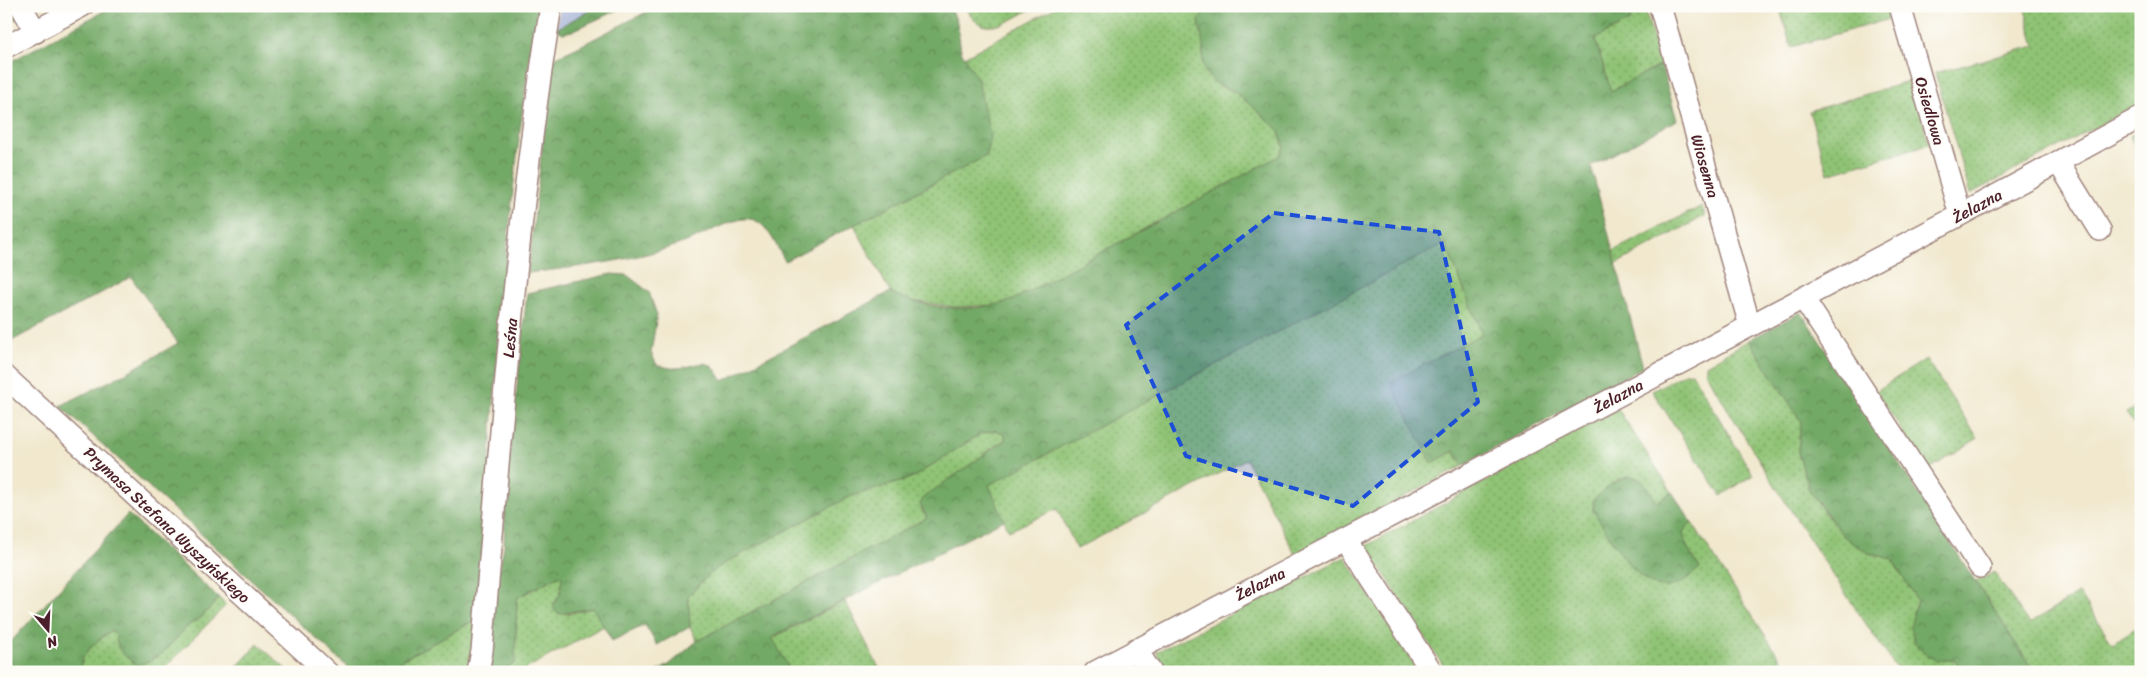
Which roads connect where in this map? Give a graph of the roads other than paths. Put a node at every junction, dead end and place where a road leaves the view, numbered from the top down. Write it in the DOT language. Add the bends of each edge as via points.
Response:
graph roads {
  1 [pos="21,6"];
  2 [pos="82,6"];
  3 [pos="551,6"];
  4 [pos="1660,6"];
  5 [pos="1900,6"];
  6 [pos="36,32"];
  7 [pos="6,47"];
  8 [pos="2141,117"];
  9 [pos="2058,162"];
  10 [pos="1960,215"];
  11 [pos="2100,230"];
  12 [pos="1803,298"];
  13 [pos="1750,326"];
  14 [pos="6,377"];
  15 [pos="1346,540"];
  16 [pos="1980,567"];
  17 [pos="1136,649"];
  18 [pos="327,672"];
  19 [pos="478,672"];
  20 [pos="1095,672"];
  21 [pos="1151,672"];
  22 [pos="1432,672"];
  1 -- 6 [label="street"];
  2 -- 6 [label="street"];
  3 -- 19 [label="street, Leśna" via="515,288"];
  4 -- 13 [label="street, Wiosenna"];
  5 -- 10 [label="street, Osiedlowa"];
  6 -- 7 [label="street"];
  8 -- 9 [label="street, Żelazna"];
  9 -- 10 [label="street, Żelazna"];
  9 -- 11 [label="street"];
  10 -- 12 [label="street, Żelazna"];
  12 -- 13 [label="street, Żelazna"];
  12 -- 16 [label="street"];
  13 -- 15 [label="street, Żelazna"];
  14 -- 18 [label="street, Prymasa Stefana Wyszyńskiego"];
  15 -- 17 [label="street, Żelazna"];
  15 -- 22 [label="street"];
  17 -- 20 [label="street, Żelazna"];
  17 -- 21 [label="street"];
}
